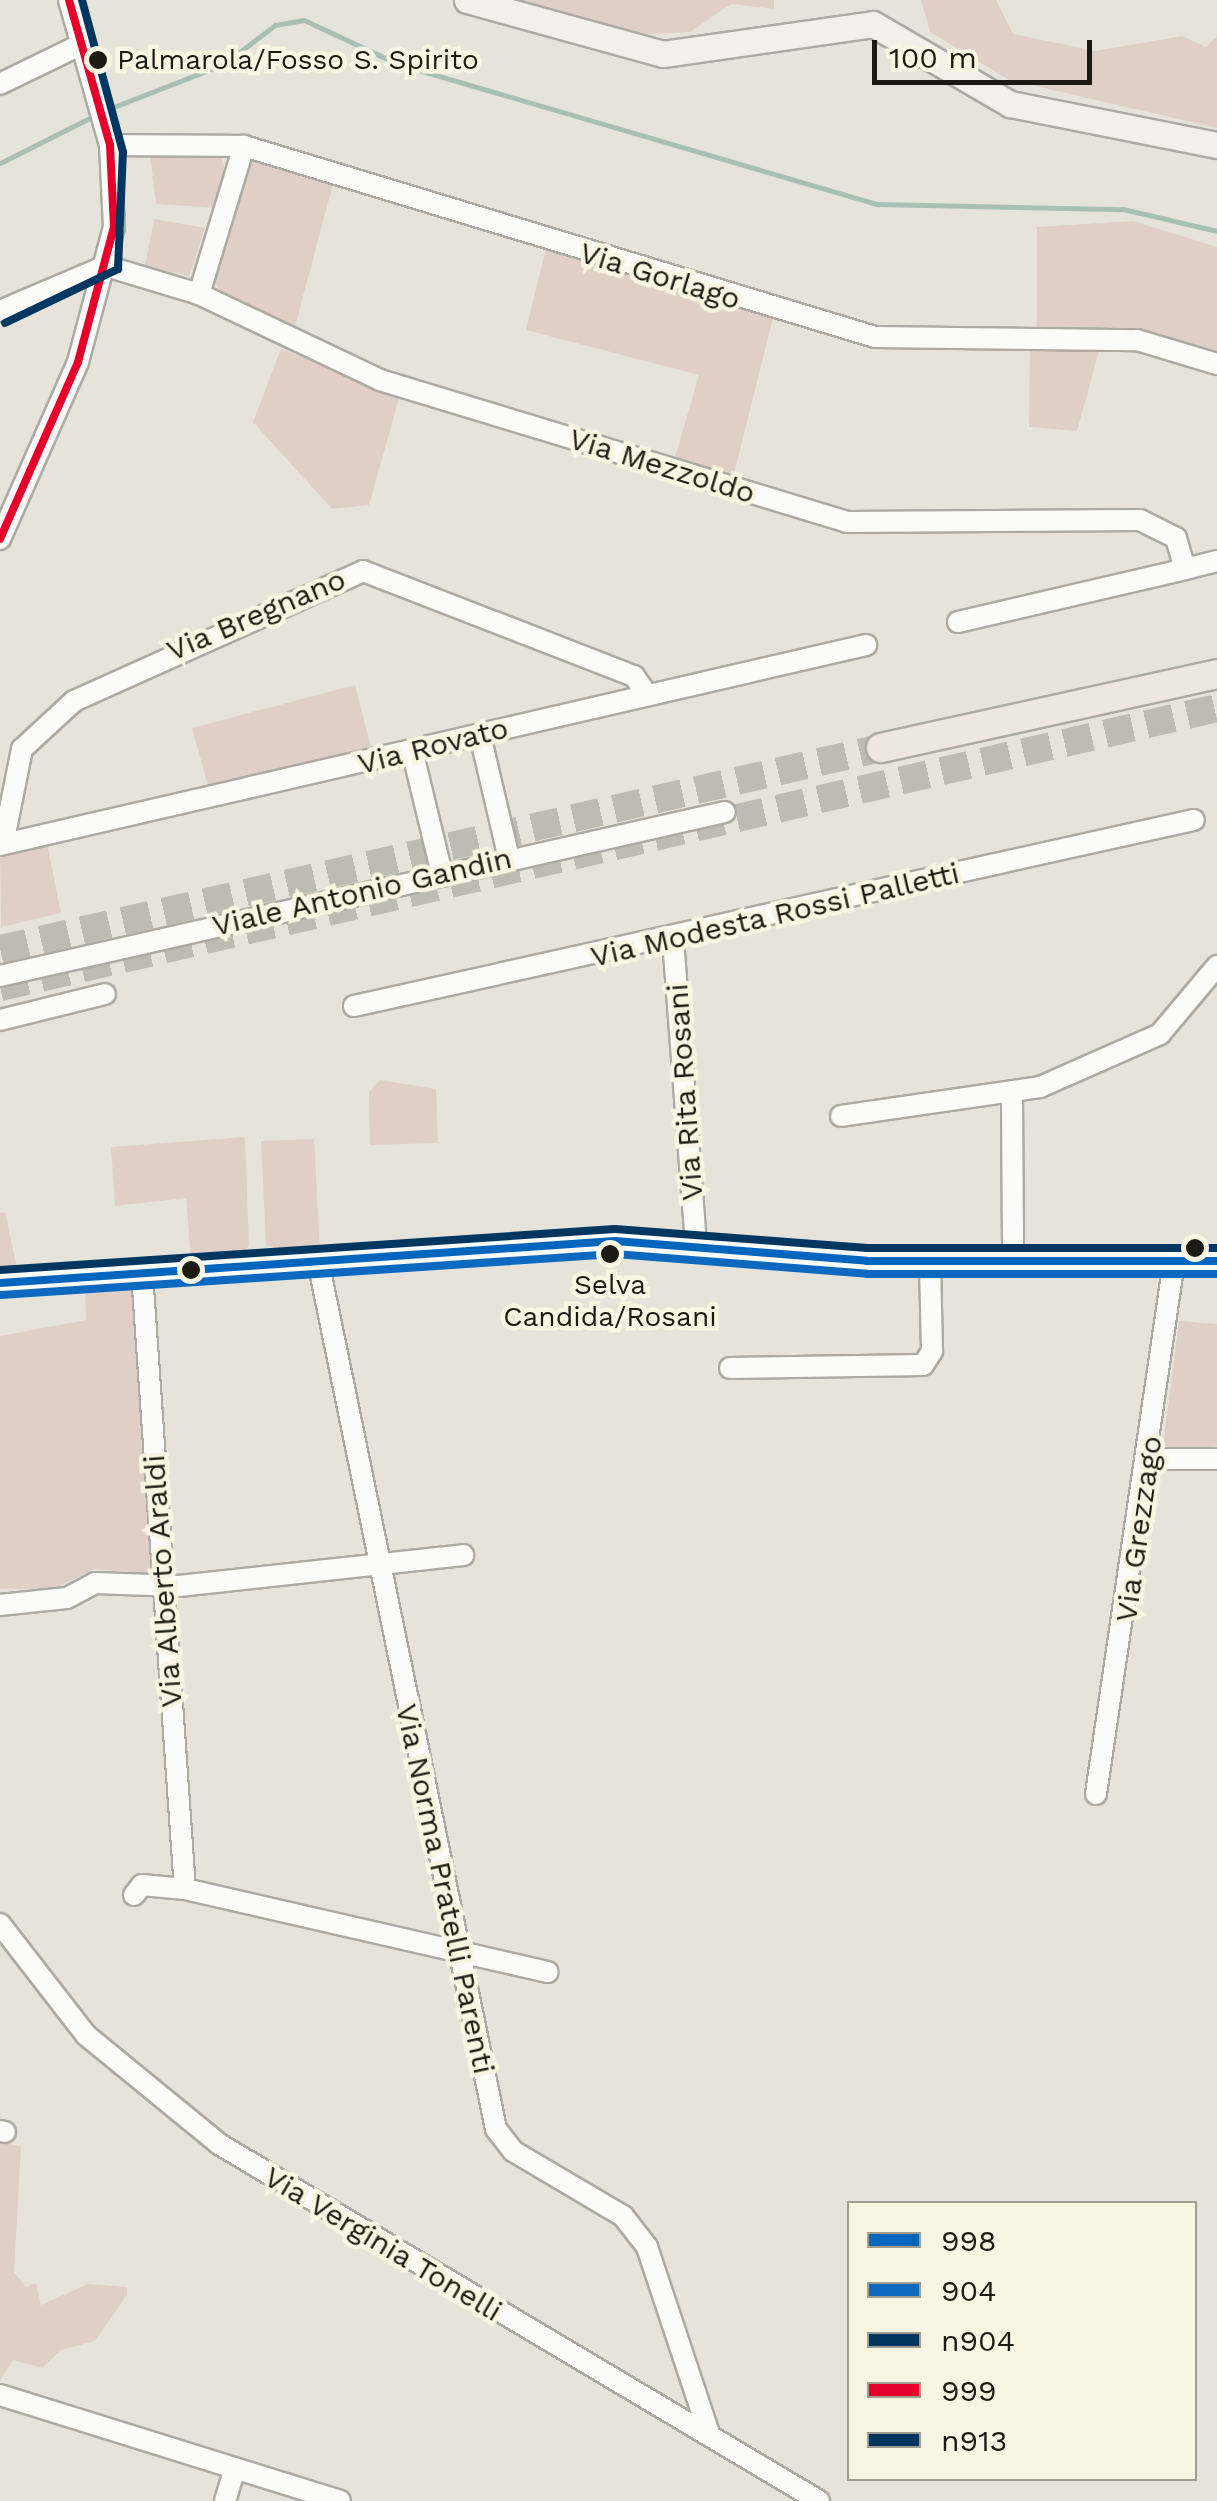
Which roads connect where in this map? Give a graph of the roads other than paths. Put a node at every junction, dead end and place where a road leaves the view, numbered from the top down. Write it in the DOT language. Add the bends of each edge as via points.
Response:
graph roads {
  1 [pos="70,0"];
  2 [pos="467,0"];
  3 [pos="82,44"];
  4 [pos="0,84"];
  5 [pos="110,145"];
  6 [pos="1217,145"];
  7 [pos="244,146"];
  8 [pos="106,266"];
  9 [pos="199,294"];
  10 [pos="0,312"];
  11 [pos="1217,364"];
  12 [pos="0,539"];
  13 [pos="1217,560"];
  14 [pos="1185,569"];
  15 [pos="958,622"];
  16 [pos="866,645"];
  17 [pos="1217,674"];
  18 [pos="646,693"];
  19 [pos="480,735"];
  20 [pos="881,748"];
  21 [pos="412,750"];
  22 [pos="726,812"];
  23 [pos="1194,820"];
  24 [pos="2,844"];
  25 [pos="508,860"];
  26 [pos="442,874"];
  27 [pos="673,939"];
  28 [pos="1217,966"];
  29 [pos="0,976"];
  30 [pos="105,994"];
  31 [pos="354,1006"];
  32 [pos="0,1020"];
  33 [pos="1012,1098"];
  34 [pos="841,1116"];
  35 [pos="696,1245"];
  36 [pos="318,1261"];
  37 [pos="930,1261"];
  38 [pos="1013,1261"];
  39 [pos="1174,1261"];
  40 [pos="1217,1261"];
  41 [pos="142,1273"];
  42 [pos="0,1283"];
  43 [pos="730,1368"];
  44 [pos="1148,1459"];
  45 [pos="1217,1459"];
  46 [pos="463,1555"];
  47 [pos="377,1562"];
  48 [pos="162,1586"];
  49 [pos="0,1605"];
  50 [pos="1096,1794"];
  51 [pos="185,1890"];
  52 [pos="134,1894"];
  53 [pos="0,1924"];
  54 [pos="458,1951"];
  55 [pos="548,1972"];
  56 [pos="0,2396"];
  57 [pos="710,2436"];
  58 [pos="235,2469"];
  59 [pos="224,2501"];
  60 [pos="340,2501"];
  61 [pos="819,2501"];
  1 -- 3 [label="street"];
  2 -- 6 [label="main road" via="663,54 873,24 1010,104"];
  3 -- 4 [label="street"];
  3 -- 5 [label="street"];
  5 -- 7 [label="street, Via Gorlago"];
  5 -- 8 [label="street" via="115,206"];
  7 -- 9 [label="street"];
  7 -- 11 [label="street, Via Gorlago" via="874,337 1136,340"];
  8 -- 9 [label="street, Via Mezzoldo"];
  8 -- 10 [label="street"];
  8 -- 12 [label="street" via="70,382"];
  9 -- 14 [label="street, Via Mezzoldo" via="380,380 847,522 1140,520 1176,538"];
  13 -- 14 [label="street"];
  14 -- 15 [label="street"];
  16 -- 18 [label="street, Via Rovato"];
  17 -- 20 [label="highway"];
  18 -- 19 [label="street, Via Rovato"];
  18 -- 24 [label="street, Via Bregnano" via="634,676 386,573 358,572 74,701 22,749"];
  19 -- 21 [label="street, Via Rovato"];
  19 -- 25 [label="street"];
  21 -- 24 [label="street, Via Rovato"];
  21 -- 26 [label="street"];
  22 -- 25 [label="street, Viale Antonio Gandin"];
  23 -- 27 [label="street, Via Modesta Rossi Palletti"];
  25 -- 26 [label="street, Viale Antonio Gandin"];
  26 -- 29 [label="street, Viale Antonio Gandin"];
  27 -- 31 [label="street, Via Modesta Rossi Palletti"];
  27 -- 35 [label="street, Via Rita Rosani"];
  28 -- 33 [label="street" via="1160,1034"];
  30 -- 32 [label="street"];
  33 -- 34 [label="street"];
  33 -- 38 [label="street"];
  35 -- 36 [label="street" via="615,1241"];
  35 -- 37 [label="street"];
  36 -- 41 [label="street"];
  36 -- 47 [label="street, Via Norma Pratelli Parenti"];
  37 -- 38 [label="street"];
  37 -- 43 [label="street" via="932,1352 923,1365"];
  38 -- 39 [label="street"];
  39 -- 40 [label="street"];
  39 -- 44 [label="street, Via Grezzago"];
  41 -- 42 [label="street"];
  41 -- 48 [label="street, Via Alberto Araldi"];
  44 -- 45 [label="street"];
  44 -- 50 [label="street, Via Grezzago"];
  46 -- 47 [label="street"];
  47 -- 48 [label="street"];
  47 -- 54 [label="street, Via Norma Pratelli Parenti"];
  48 -- 49 [label="street" via="94,1583 67,1598"];
  48 -- 51 [label="street, Via Alberto Araldi"];
  51 -- 52 [label="street" via="142,1885"];
  51 -- 54 [label="street"];
  53 -- 57 [label="street, Via Verginia Tonelli" via="86,2034 192,2124"];
  54 -- 55 [label="street"];
  54 -- 57 [label="street, Via Norma Pratelli Parenti" via="498,2136 623,2216 648,2247"];
  56 -- 58 [label="street"];
  57 -- 61 [label="street, Via Verginia Tonelli"];
  58 -- 59 [label="street"];
  58 -- 60 [label="street"];
}
